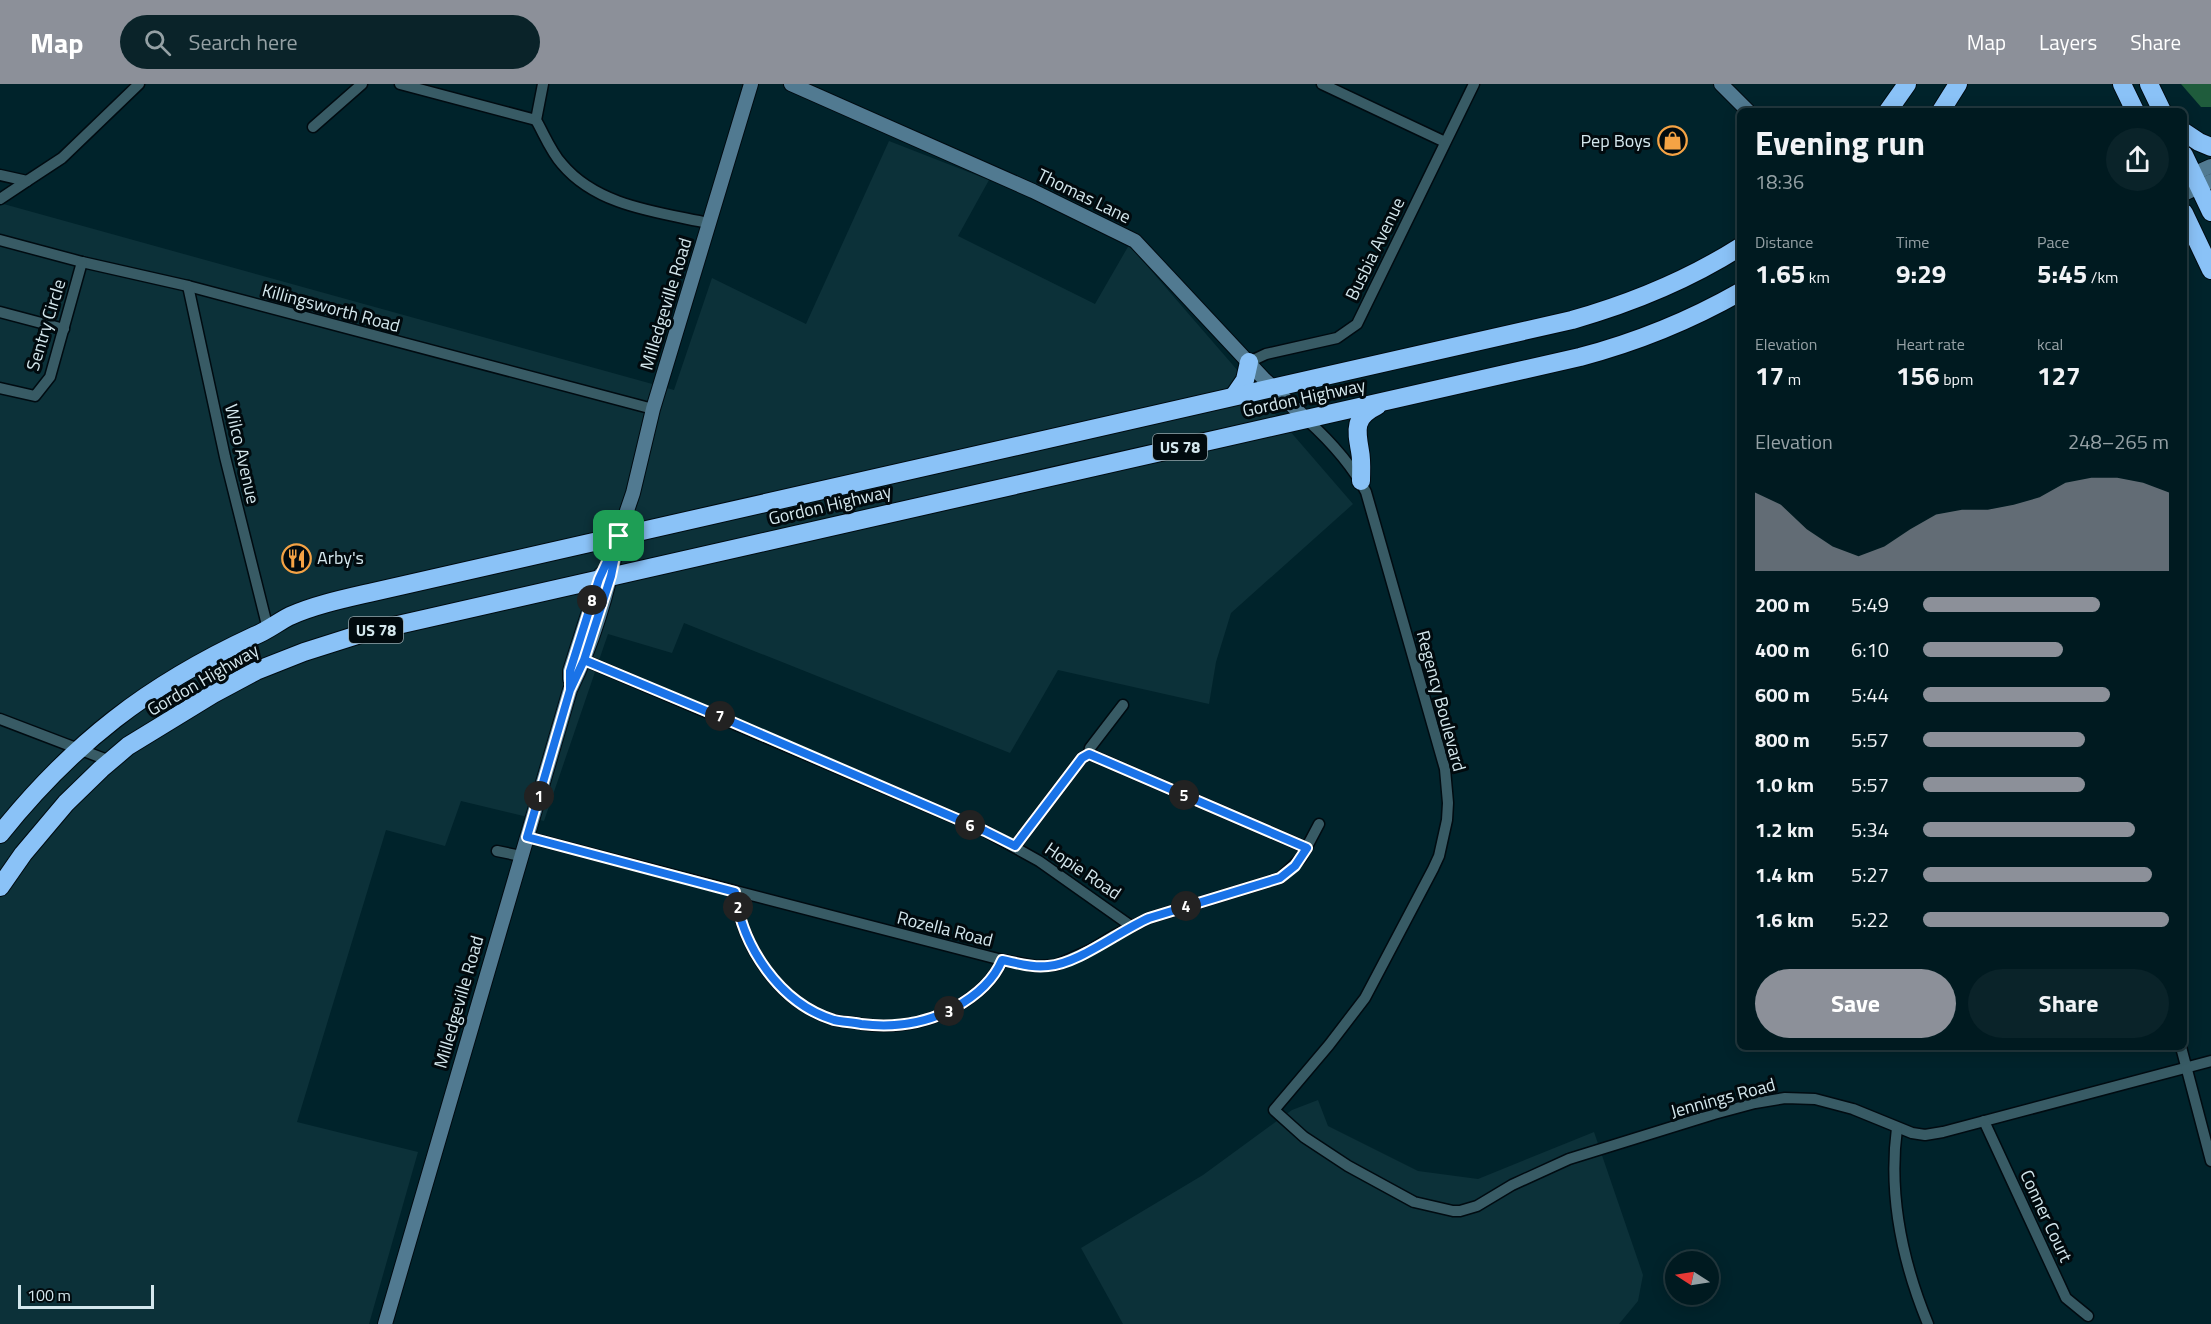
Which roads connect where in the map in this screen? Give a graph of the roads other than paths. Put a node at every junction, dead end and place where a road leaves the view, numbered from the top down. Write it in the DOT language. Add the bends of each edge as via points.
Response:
graph roads {
  1 [pos="139,84"];
  2 [pos="362,84"];
  3 [pos="400,84"];
  4 [pos="543,84"];
  5 [pos="751,84"];
  6 [pos="791,84"];
  7 [pos="1322,84"];
  8 [pos="1474,84"];
  9 [pos="1721,84"];
  10 [pos="1907,84"];
  11 [pos="1958,84"];
  12 [pos="2122,84"];
  13 [pos="1745,108"];
  14 [pos="1890,108"];
  15 [pos="1943,108"];
  16 [pos="2134,108"];
  17 [pos="536,120"];
  18 [pos="313,127"];
  19 [pos="2187,134"];
  20 [pos="1445,142"];
  21 [pos="2211,147"];
  22 [pos="2187,163"];
  23 [pos="2211,166"];
  24 [pos="0,175"];
  25 [pos="27,181"];
  26 [pos="2194,183"];
  27 [pos="0,199"];
  28 [pos="2211,212"];
  29 [pos="2187,219"];
  30 [pos="708,223"];
  31 [pos="0,240"];
  32 [pos="1737,249"];
  33 [pos="82,262"];
  34 [pos="2211,270"];
  35 [pos="188,286"];
  36 [pos="1737,294"];
  37 [pos="0,312"];
  38 [pos="64,329"];
  39 [pos="1249,362"];
  40 [pos="0,388"];
  41 [pos="1273,388"];
  42 [pos="1234,396"];
  43 [pos="1386,402"];
  44 [pos="653,409"];
  45 [pos="1307,420"];
  46 [pos="1361,481"];
  47 [pos="619,536"];
  48 [pos="605,578"];
  49 [pos="268,629"];
  50 [pos="584,660"];
  51 [pos="570,690"];
  52 [pos="1123,705"];
  53 [pos="0,719"];
  54 [pos="79,748"];
  55 [pos="1089,754"];
  56 [pos="110,761"];
  57 [pos="1319,824"];
  58 [pos="0,834"];
  59 [pos="527,837"];
  60 [pos="1015,846"];
  61 [pos="1307,848"];
  62 [pos="498,850"];
  63 [pos="521,856"];
  64 [pos="0,887"];
  65 [pos="735,892"];
  66 [pos="1131,926"];
  67 [pos="1002,960"];
  68 [pos="2182,1050"];
  69 [pos="2211,1061"];
  70 [pos="2186,1068"];
  71 [pos="1274,1110"];
  72 [pos="1984,1121"];
  73 [pos="1897,1128"];
  74 [pos="2211,1161"];
  75 [pos="2088,1316"];
  76 [pos="385,1324"];
  77 [pos="1928,1324"];
  1 -- 25 [label="street" via="62,158"];
  2 -- 18 [label="street"];
  3 -- 17 [label="street"];
  4 -- 17 [label="street"];
  5 -- 30 [label="street, Milledgeville Road"];
  6 -- 39 [label="street, Thomas Lane" via="1033,191 1135,241"];
  7 -- 20 [label="street"];
  8 -- 20 [label="street, Busbia Avenue"];
  9 -- 13 [label="street"];
  10 -- 14 [label="highway"];
  11 -- 15 [label="highway"];
  12 -- 16 [label="highway"];
  17 -- 30 [label="street" via="561,163 587,188 625,204"];
  19 -- 21 [label="highway"];
  20 -- 39 [label="street, Busbia Avenue" via="1357,324 1337,338 1266,354"];
  22 -- 26 [label="highway"];
  23 -- 26 [label="street"];
  24 -- 25 [label="street"];
  25 -- 27 [label="street"];
  26 -- 28 [label="highway"];
  29 -- 34 [label="highway"];
  30 -- 44 [label="street, Milledgeville Road"];
  31 -- 33 [label="street, Killingsworth Road"];
  32 -- 41 [label="highway, Gordon Highway / US 78" via="1675,283 1603,311"];
  33 -- 35 [label="street, Killingsworth Road"];
  33 -- 38 [label="street, Sentry Circle"];
  35 -- 44 [label="street, Killingsworth Road"];
  35 -- 49 [label="street, Wilco Avenue" via="225,458"];
  36 -- 43 [label="highway, Gordon Highway / US 78" via="1689,319 1627,344"];
  37 -- 38 [label="street"];
  38 -- 40 [label="street, Sentry Circle" via="50,377 34,396"];
  39 -- 41 [label="street, Thomas Lane"];
  39 -- 42 [label="highway" via="1245,380"];
  41 -- 42 [label="highway, Gordon Highway / US 78"];
  41 -- 45 [label="street, Thomas Lane"];
  42 -- 47 [label="highway, Gordon Highway / US 78"];
  43 -- 45 [label="highway, Gordon Highway / US 78"];
  43 -- 46 [label="highway" via="1367,411 1357,431"];
  44 -- 47 [label="street, Milledgeville Road"];
  45 -- 46 [label="street, Regency Boulevard"];
  45 -- 48 [label="highway, Gordon Highway / US 78"];
  46 -- 71 [label="street, Regency Boulevard" via="1445,769 1447,820 1433,869 1365,998"];
  47 -- 48 [label="street, Milledgeville Road"];
  47 -- 49 [label="highway, Gordon Highway / US 78" via="338,600 291,616"];
  48 -- 50 [label="street, Milledgeville Road"];
  48 -- 51 [label="street, Milledgeville Road" via="570,671"];
  48 -- 56 [label="highway, Gordon Highway / US 78" via="367,632 288,657 213,694"];
  49 -- 54 [label="highway, Gordon Highway / US 78" via="169,680"];
  50 -- 51 [label="street, Milledgeville Road"];
  50 -- 60 [label="street, Hopie Road"];
  51 -- 59 [label="street, Milledgeville Road"];
  52 -- 55 [label="street"];
  53 -- 54 [label="street"];
  54 -- 56 [label="street"];
  54 -- 58 [label="highway, Gordon Highway / US 78"];
  55 -- 60 [label="street"];
  55 -- 61 [label="street"];
  56 -- 64 [label="highway, Gordon Highway / US 78" via="48,823"];
  57 -- 61 [label="street, Rozella Road"];
  59 -- 63 [label="street, Milledgeville Road"];
  59 -- 65 [label="street, Rozella Road"];
  60 -- 66 [label="street, Hopie Road"];
  61 -- 66 [label="street, Rozella Road" via="1295,866 1280,878"];
  62 -- 63 [label="street"];
  63 -- 76 [label="street, Milledgeville Road"];
  65 -- 67 [label="street, Rozella Road"];
  65 -- 67 [label="street" via="745,931 765,968 793,997 835,1020 884,1026 922,1022 942,1015 970,998 990,979"];
  66 -- 67 [label="street, Rozella Road" via="1056,965"];
  68 -- 70 [label="street"];
  69 -- 70 [label="street, Jennings Road"];
  70 -- 72 [label="street, Jennings Road"];
  70 -- 74 [label="street"];
  71 -- 73 [label="street, Jennings Road" via="1323,1151 1410,1200 1460,1211 1569,1159 1755,1103 1795,1097 1815,1099 1853,1109"];
  72 -- 73 [label="street, Jennings Road" via="1925,1135"];
  72 -- 75 [label="street, Conner Court" via="2066,1298"];
  73 -- 77 [label="street" via="1894,1182 1898,1223 1907,1268"];
}
